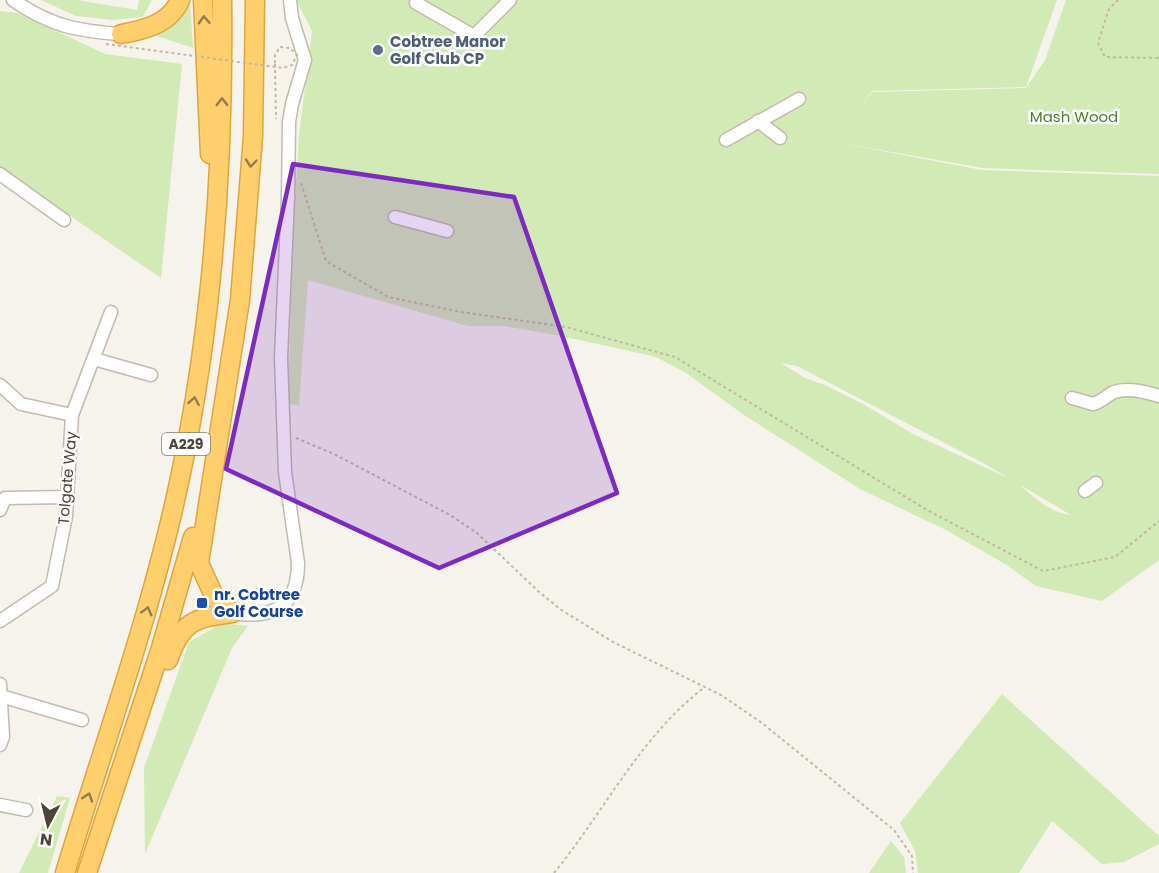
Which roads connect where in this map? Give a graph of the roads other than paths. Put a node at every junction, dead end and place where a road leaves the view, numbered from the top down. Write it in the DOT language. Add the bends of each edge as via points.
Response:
graph roads {
  1 [pos="13,0"];
  2 [pos="180,0"];
  3 [pos="203,0"];
  4 [pos="222,0"];
  5 [pos="255,0"];
  6 [pos="290,0"];
  7 [pos="510,0"];
  8 [pos="416,3"];
  9 [pos="113,39"];
  10 [pos="799,99"];
  11 [pos="758,121"];
  12 [pos="780,138"];
  13 [pos="726,140"];
  14 [pos="0,174"];
  15 [pos="395,217"];
  16 [pos="64,220"];
  17 [pos="447,231"];
  18 [pos="214,246"];
  19 [pos="111,312"];
  20 [pos="94,359"];
  21 [pos="152,375"];
  22 [pos="0,385"];
  23 [pos="1159,396"];
  24 [pos="1072,398"];
  25 [pos="72,415"];
  26 [pos="217,446"];
  27 [pos="1096,483"];
  28 [pos="1085,491"];
  29 [pos="67,497"];
  30 [pos="0,510"];
  31 [pos="232,613"];
  32 [pos="0,621"];
  33 [pos="1,690"];
  34 [pos="82,720"];
  35 [pos="0,745"];
  36 [pos="0,805"];
  37 [pos="26,810"];
  38 [pos="97,840"];
  39 [pos="64,873"];
  40 [pos="87,873"];
  1 -- 9 [label="street" via="56,25"];
  2 -- 9 [label="highway" via="169,16 147,30"];
  18 -- 3 [label="highway, one-way"];
  18 -- 4 [label="highway, A229, one-way" via="222,119"];
  5 -- 26 [label="highway, A229, one-way" via="253,136 240,300"];
  6 -- 31 [label="street" via="305,60 289,122 281,358 285,471 298,563 296,587 275,611 263,615"];
  7 -- 8 [label="street" via="474,36"];
  10 -- 11 [label="street"];
  11 -- 12 [label="street"];
  11 -- 13 [label="street"];
  14 -- 16 [label="street"];
  15 -- 17 [label="street"];
  39 -- 18 [label="highway, A229, one-way" via="146,615 182,473 201,362"];
  19 -- 20 [label="street, Tolgate Way"];
  20 -- 21 [label="street"];
  20 -- 25 [label="street, Tolgate Way"];
  22 -- 25 [label="street" via="21,404"];
  23 -- 24 [label="street" via="1122,390 1093,404"];
  25 -- 29 [label="street, Tolgate Way"];
  26 -- 31 [label="highway" via="199,563 215,598"];
  26 -- 38 [label="highway, A229" via="161,648"];
  27 -- 28 [label="street"];
  29 -- 30 [label="street" via="5,498"];
  29 -- 32 [label="street, Tolgate Way" via="52,586"];
  31 -- 38 [label="highway" via="195,620 177,637 130,766"];
  33 -- 34 [label="street"];
  33 -- 35 [label="street"];
  36 -- 37 [label="street"];
  38 -- 40 [label="highway, A229"];
}
